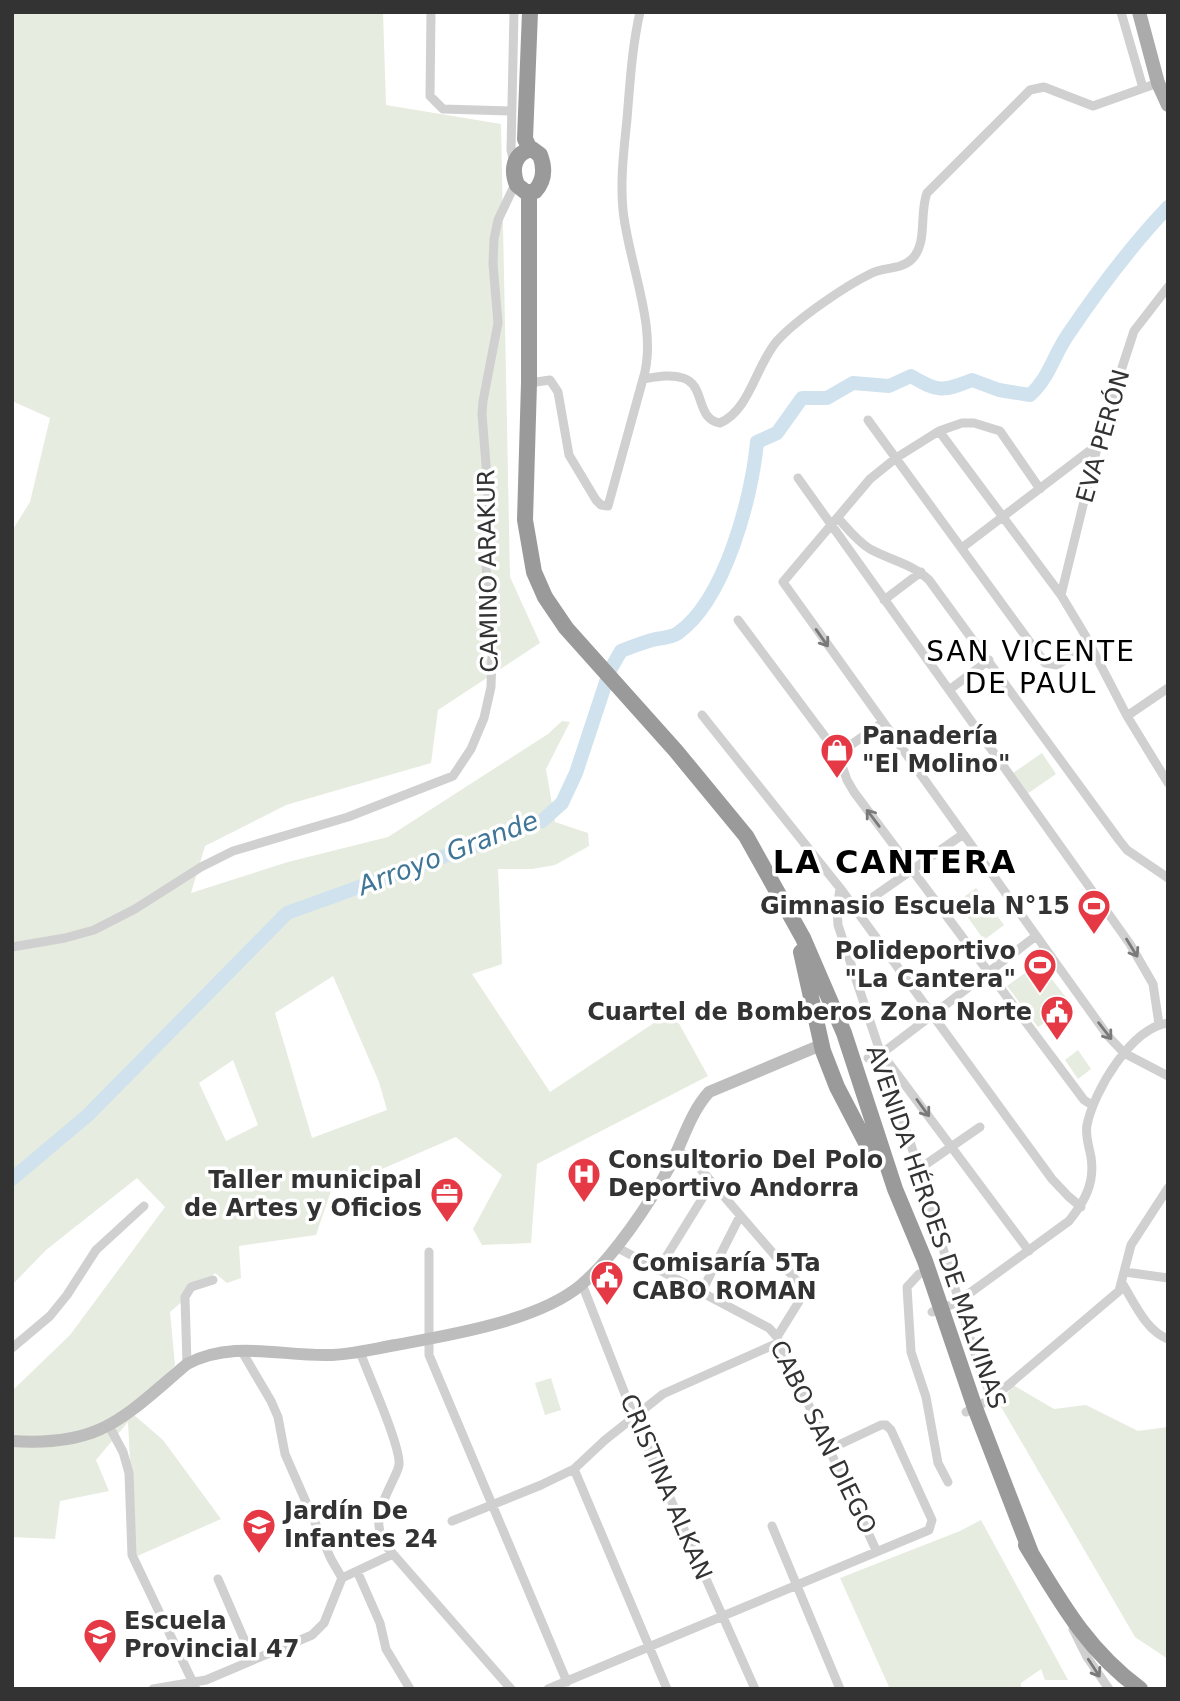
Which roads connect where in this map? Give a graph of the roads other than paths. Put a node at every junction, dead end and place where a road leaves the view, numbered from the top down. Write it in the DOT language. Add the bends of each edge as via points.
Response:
graph roads {
  1 [pos="431,12"];
  2 [pos="514,12"];
  3 [pos="530,12"];
  4 [pos="640,12"];
  5 [pos="1121,12"];
  6 [pos="1139,12"];
  7 [pos="1158,83"];
  8 [pos="1143,88"];
  9 [pos="1168,105"];
  10 [pos="512,111"];
  11 [pos="530,149"];
  12 [pos="514,165"];
  13 [pos="523,187"];
  14 [pos="1168,287"];
  15 [pos="643,379"];
  16 [pos="529,383"];
  17 [pos="869,420"];
  18 [pos="939,431"];
  19 [pos="1098,444"];
  20 [pos="896,458"];
  21 [pos="798,478"];
  22 [pos="1040,489"];
  23 [pos="1003,517"];
  24 [pos="838,518"];
  25 [pos="831,527"];
  26 [pos="963,547"];
  27 [pos="921,572"];
  28 [pos="1061,595"];
  29 [pos="884,600"];
  30 [pos="738,620"];
  31 [pos="1090,644"];
  32 [pos="989,660"];
  33 [pos="1168,688"];
  34 [pos="949,690"];
  35 [pos="702,715"];
  36 [pos="1127,716"];
  37 [pos="882,723"];
  38 [pos="838,754"];
  39 [pos="1168,783"];
  40 [pos="962,835"];
  41 [pos="913,869"];
  42 [pos="1168,878"];
  43 [pos="841,888"];
  44 [pos="856,909"];
  45 [pos="792,919"];
  46 [pos="1035,936"];
  47 [pos="12,947"];
  48 [pos="989,972"];
  49 [pos="931,1014"];
  50 [pos="1164,1023"];
  51 [pos="844,1033"];
  52 [pos="821,1042"];
  53 [pos="851,1052"];
  54 [pos="805,1053"];
  55 [pos="1125,1053"];
  56 [pos="881,1054"];
  57 [pos="869,1058"];
  58 [pos="830,1068"];
  59 [pos="1168,1076"];
  60 [pos="860,1077"];
  61 [pos="838,1087"];
  62 [pos="1092,1105"];
  63 [pos="980,1127"];
  64 [pos="951,1147"];
  65 [pos="678,1151"];
  66 [pos="919,1170"];
  67 [pos="709,1179"];
  68 [pos="1168,1188"];
  69 [pos="144,1206"];
  70 [pos="1081,1207"];
  71 [pos="740,1216"];
  72 [pos="616,1247"];
  73 [pos="1029,1251"];
  74 [pos="429,1252"];
  75 [pos="658,1270"];
  76 [pos="1125,1272"];
  77 [pos="919,1274"];
  78 [pos="1168,1278"];
  79 [pos="213,1280"];
  80 [pos="1122,1283"];
  81 [pos="582,1284"];
  82 [pos="701,1293"];
  83 [pos="960,1300"];
  84 [pos="937,1310"];
  85 [pos="427,1339"];
  86 [pos="1168,1339"];
  87 [pos="779,1340"];
  88 [pos="12,1348"];
  89 [pos="241,1350"];
  90 [pos="360,1352"];
  91 [pos="187,1364"];
  92 [pos="993,1398"];
  93 [pos="971,1410"];
  94 [pos="634,1417"];
  95 [pos="109,1426"];
  96 [pos="12,1441"];
  97 [pos="830,1450"];
  98 [pos="574,1469"];
  99 [pos="948,1482"];
  100 [pos="494,1505"];
  101 [pos="452,1521"];
  102 [pos="772,1526"];
  103 [pos="877,1552"];
  104 [pos="393,1554"];
  105 [pos="357,1571"];
  106 [pos="342,1578"];
  107 [pos="218,1579"];
  108 [pos="797,1585"];
  109 [pos="1060,1603"];
  110 [pos="722,1616"];
  111 [pos="648,1647"];
  112 [pos="253,1660"];
  113 [pos="567,1682"];
  114 [pos="194,1685"];
  115 [pos="153,1689"];
  116 [pos="410,1689"];
  117 [pos="511,1689"];
  118 [pos="548,1689"];
  119 [pos="667,1689"];
  120 [pos="755,1689"];
  121 [pos="840,1689"];
  122 [pos="1109,1689"];
  123 [pos="1140,1689"];
  1 -- 10 [label="street" via="430,96 443,109"];
  2 -- 10 [label="street, AVENIDA HÉROES DE MALVINAS"];
  3 -- 11 [label="highway, AVENIDA HÉROES DE MALVINAS" via="525,139"];
  4 -- 15 [label="street" via="622,190 625,227 647,331 649,354"];
  5 -- 8 [label="street"];
  6 -- 7 [label="main road"];
  7 -- 8 [label="street"];
  7 -- 9 [label="main road"];
  8 -- 15 [label="street" via="1093,106 1044,87 1030,90 927,193 919,249 912,259 861,278 787,331 726,420 708,418 691,382 674,376"];
  10 -- 12 [label="street, AVENIDA HÉROES DE MALVINAS"];
  11 -- 12 [label="highway" via="518,156"];
  11 -- 13 [label="highway, AVENIDA HÉROES DE MALVINAS" via="540,155 544,175 539,187"];
  12 -- 13 [label="highway, AVENIDA HÉROES DE MALVINAS"];
  13 -- 16 [label="highway, AVENIDA HÉROES DE MALVINAS"];
  13 -- 47 [label="street, CAMINO ARAKUR" via="498,220 494,239 497,340 482,401 492,676 484,718 453,776 348,817 233,852 94,930"];
  14 -- 19 [label="street, EVA PERÓN" via="1134,331"];
  15 -- 16 [label="street" via="610,503 605,507 569,455 554,384 550,380"];
  16 -- 45 [label="highway, AVENIDA HÉROES DE MALVINAS" via="525,520 530,559 545,597 580,645 740,828"];
  17 -- 20 [label="street"];
  18 -- 20 [label="street"];
  18 -- 22 [label="street" via="962,423 999,431"];
  18 -- 23 [label="street"];
  19 -- 22 [label="street"];
  19 -- 28 [label="street, EVA PERÓN"];
  20 -- 24 [label="street" via="870,479"];
  20 -- 26 [label="street"];
  21 -- 25 [label="street"];
  22 -- 23 [label="street"];
  23 -- 26 [label="street"];
  23 -- 28 [label="street"];
  24 -- 25 [label="street"];
  24 -- 27 [label="street" via="869,548"];
  25 -- 29 [label="street"];
  25 -- 37 [label="street, one-way" via="782,582"];
  26 -- 31 [label="street" via="1045,663 1057,664"];
  27 -- 29 [label="street"];
  27 -- 32 [label="street"];
  28 -- 31 [label="street"];
  29 -- 34 [label="street"];
  30 -- 38 [label="street"];
  31 -- 36 [label="street"];
  32 -- 34 [label="street"];
  32 -- 42 [label="street" via="1127,850"];
  33 -- 36 [label="street"];
  34 -- 50 [label="street, one-way" via="1130,944 1153,984"];
  35 -- 43 [label="street"];
  36 -- 39 [label="street"];
  37 -- 38 [label="street"];
  37 -- 40 [label="street"];
  41 -- 38 [label="street, one-way" via="853,792"];
  40 -- 41 [label="street"];
  40 -- 46 [label="street"];
  41 -- 44 [label="street"];
  41 -- 48 [label="street"];
  43 -- 44 [label="street"];
  43 -- 56 [label="street" via="838,925"];
  44 -- 49 [label="street"];
  45 -- 51 [label="highway, AVENIDA HÉROES DE MALVINAS"];
  45 -- 52 [label="highway, AVENIDA HÉROES DE MALVINAS"];
  46 -- 48 [label="street"];
  46 -- 55 [label="street, one-way"];
  48 -- 49 [label="street"];
  48 -- 62 [label="street"];
  49 -- 56 [label="street"];
  49 -- 70 [label="street" via="1052,1179"];
  50 -- 55 [label="street" via="1152,1027"];
  51 -- 52 [label="highway" via="829,1032"];
  51 -- 53 [label="highway, AVENIDA HÉROES DE MALVINAS"];
  52 -- 54 [label="street"];
  52 -- 58 [label="highway, AVENIDA HÉROES DE MALVINAS"];
  53 -- 57 [label="street"];
  53 -- 60 [label="highway, AVENIDA HÉROES DE MALVINAS"];
  54 -- 58 [label="street"];
  54 -- 65 [label="street" via="709,1092"];
  55 -- 59 [label="street"];
  55 -- 62 [label="street"];
  56 -- 57 [label="street"];
  56 -- 64 [label="street, one-way"];
  56 -- 66 [label="street"];
  57 -- 60 [label="street"];
  58 -- 61 [label="highway, AVENIDA HÉROES DE MALVINAS"];
  60 -- 61 [label="highway" via="850,1088"];
  60 -- 84 [label="highway, AVENIDA HÉROES DE MALVINAS"];
  61 -- 77 [label="highway, AVENIDA HÉROES DE MALVINAS" via="874,1157"];
  62 -- 70 [label="street" via="1087,1128 1093,1175"];
  63 -- 64 [label="street"];
  64 -- 66 [label="street"];
  64 -- 73 [label="street"];
  65 -- 67 [label="street" via="691,1158"];
  65 -- 72 [label="street"];
  66 -- 83 [label="street"];
  67 -- 71 [label="street"];
  67 -- 75 [label="street" via="705,1194"];
  68 -- 76 [label="street" via="1131,1245"];
  69 -- 88 [label="street" via="96,1251 50,1316"];
  70 -- 73 [label="street"];
  71 -- 82 [label="street"];
  71 -- 87 [label="street" via="804,1291"];
  72 -- 75 [label="street, CABO SAN DIEGO"];
  72 -- 81 [label="street"];
  73 -- 83 [label="street"];
  74 -- 85 [label="street"];
  75 -- 82 [label="street, CABO SAN DIEGO"];
  76 -- 78 [label="street"];
  76 -- 80 [label="street"];
  77 -- 84 [label="highway, AVENIDA HÉROES DE MALVINAS"];
  77 -- 99 [label="street" via="907,1287 911,1352 923,1381 938,1463"];
  79 -- 91 [label="street" via="191,1287 185,1297"];
  80 -- 86 [label="street" via="1150,1326"];
  80 -- 92 [label="street" via="1112,1298"];
  81 -- 85 [label="street" via="516,1316"];
  81 -- 94 [label="street, CRISTINA ALKAN"];
  82 -- 87 [label="street, CABO SAN DIEGO" via="769,1328"];
  83 -- 84 [label="street"];
  83 -- 92 [label="street" via="981,1374"];
  84 -- 93 [label="highway, AVENIDA HÉROES DE MALVINAS"];
  85 -- 90 [label="street"];
  85 -- 100 [label="street" via="429,1355"];
  87 -- 94 [label="street" via="673,1388"];
  87 -- 97 [label="street, CABO SAN DIEGO"];
  89 -- 90 [label="street" via="330,1355"];
  89 -- 91 [label="street"];
  89 -- 106 [label="street" via="278,1416 285,1454"];
  90 -- 104 [label="street" via="399,1464 377,1523 380,1537"];
  91 -- 95 [label="street"];
  92 -- 93 [label="street"];
  93 -- 109 [label="highway, AVENIDA HÉROES DE MALVINAS" via="1031,1553"];
  94 -- 98 [label="street"];
  94 -- 110 [label="street, CRISTINA ALKAN"];
  95 -- 96 [label="street" via="70,1440"];
  95 -- 114 [label="street" via="129,1473 132,1555"];
  97 -- 103 [label="street, CABO SAN DIEGO"];
  97 -- 103 [label="street" via="880,1425 891,1430 932,1520 929,1530"];
  98 -- 100 [label="street"];
  98 -- 111 [label="street"];
  100 -- 101 [label="street"];
  100 -- 113 [label="street"];
  102 -- 108 [label="street"];
  103 -- 108 [label="street"];
  104 -- 105 [label="street"];
  104 -- 117 [label="street"];
  105 -- 106 [label="street"];
  105 -- 116 [label="street" via="386,1649"];
  106 -- 112 [label="street" via="321,1629"];
  107 -- 112 [label="street"];
  108 -- 110 [label="street"];
  108 -- 121 [label="street"];
  109 -- 122 [label="street, one-way"];
  109 -- 123 [label="highway, AVENIDA HÉROES DE MALVINAS" via="1097,1651"];
  110 -- 111 [label="street"];
  110 -- 120 [label="street, CRISTINA ALKAN"];
  111 -- 113 [label="street"];
  111 -- 119 [label="street"];
  112 -- 114 [label="street"];
  113 -- 118 [label="street"];
  114 -- 115 [label="street"];
}
